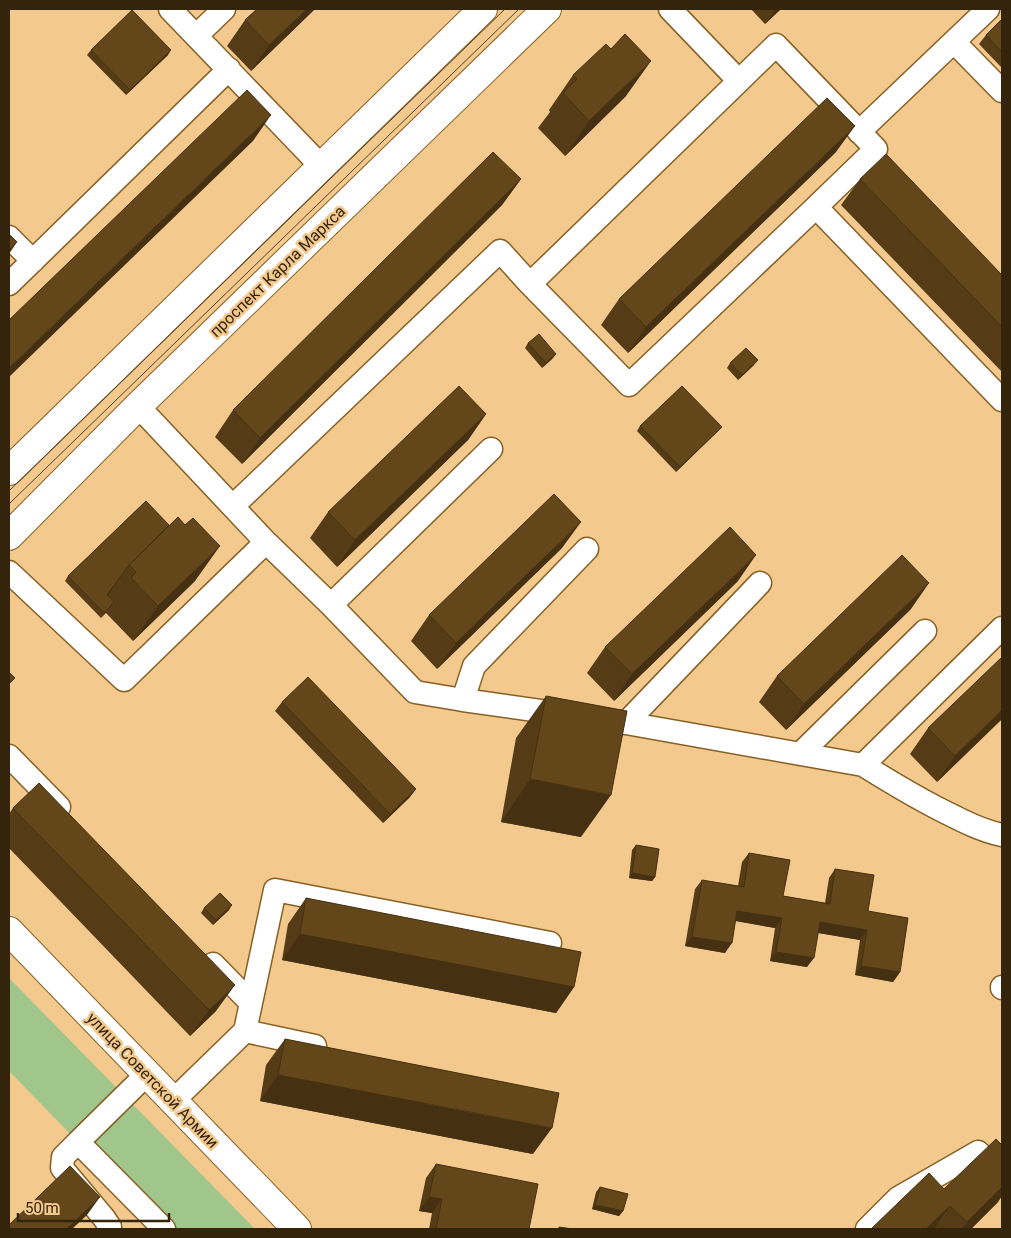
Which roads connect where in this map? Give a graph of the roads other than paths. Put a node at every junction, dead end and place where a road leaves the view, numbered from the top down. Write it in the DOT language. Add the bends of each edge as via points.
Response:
graph roads {
  1 [pos="170,9"];
  2 [pos="224,9"];
  3 [pos="483,9"];
  4 [pos="547,9"];
  5 [pos="670,9"];
  6 [pos="988,9"];
  7 [pos="196,36"];
  8 [pos="954,42"];
  9 [pos="229,69"];
  10 [pos="739,81"];
  11 [pos="1002,91"];
  12 [pos="860,132"];
  13 [pos="321,166"];
  14 [pos="816,207"];
  15 [pos="9,237"];
  16 [pos="33,261"];
  17 [pos="9,284"];
  18 [pos="530,284"];
  19 [pos="1002,400"];
  20 [pos="138,406"];
  21 [pos="491,449"];
  22 [pos="9,471"];
  23 [pos="233,506"];
  24 [pos="9,536"];
  25 [pos="266,542"];
  26 [pos="587,550"];
  27 [pos="9,572"];
  28 [pos="760,583"];
  29 [pos="331,605"];
  30 [pos="1002,628"];
  31 [pos="925,631"];
  32 [pos="463,700"];
  33 [pos="626,723"];
  34 [pos="800,754"];
  35 [pos="9,756"];
  36 [pos="863,765"];
  37 [pos="71,820"];
  38 [pos="1002,836"];
  39 [pos="9,931"];
  40 [pos="550,943"];
  41 [pos="196,946"];
  42 [pos="251,1003"];
  43 [pos="245,1031"];
  44 [pos="332,1050"];
  45 [pos="148,1074"];
  46 [pos="173,1101"];
  47 [pos="78,1142"];
  48 [pos="1002,1176"];
  49 [pos="109,1229"];
  50 [pos="164,1229"];
  51 [pos="297,1229"];
  52 [pos="867,1229"];
  1 -- 7 [label="lane"];
  2 -- 7 [label="lane"];
  3 -- 13 [label="main road"];
  4 -- 20 [label="main road, проспект Карла Маркса"];
  5 -- 10 [label="lane"];
  6 -- 8 [label="lane"];
  7 -- 9 [label="lane"];
  8 -- 11 [label="lane"];
  8 -- 12 [label="lane"];
  9 -- 13 [label="lane"];
  9 -- 16 [label="lane"];
  10 -- 12 [label="lane" via="776,45"];
  10 -- 18 [label="lane"];
  12 -- 14 [label="lane" via="876,149"];
  13 -- 22 [label="main road"];
  14 -- 18 [label="lane" via="629,385"];
  14 -- 19 [label="lane"];
  15 -- 16 [label="lane"];
  16 -- 17 [label="lane"];
  18 -- 23 [label="lane" via="500,251"];
  20 -- 23 [label="lane"];
  20 -- 24 [label="main road, проспект Карла Маркса"];
  21 -- 29 [label="lane"];
  23 -- 25 [label="lane"];
  25 -- 27 [label="lane" via="124,680"];
  25 -- 29 [label="lane"];
  26 -- 32 [label="lane" via="474,666"];
  28 -- 33 [label="lane"];
  29 -- 32 [label="lane" via="415,692"];
  30 -- 36 [label="lane"];
  31 -- 34 [label="lane"];
  32 -- 33 [label="lane"];
  33 -- 34 [label="lane"];
  34 -- 36 [label="lane"];
  35 -- 37 [label="lane"];
  36 -- 38 [label="lane" via="961,821"];
  39 -- 45 [label="main road, улица Советской Армии"];
  40 -- 42 [label="lane" via="275,890"];
  41 -- 42 [label="lane"];
  42 -- 43 [label="lane"];
  43 -- 44 [label="lane"];
  43 -- 46 [label="lane"];
  45 -- 46 [label="main road, улица Советской Армии"];
  45 -- 47 [label="lane"];
  46 -- 51 [label="main road, улица Советской Армии"];
  47 -- 49 [label="lane" via="63,1157 62,1168 104,1218"];
  47 -- 50 [label="lane"];
  48 -- 52 [label="lane" via="978,1152 898,1198"];
}
